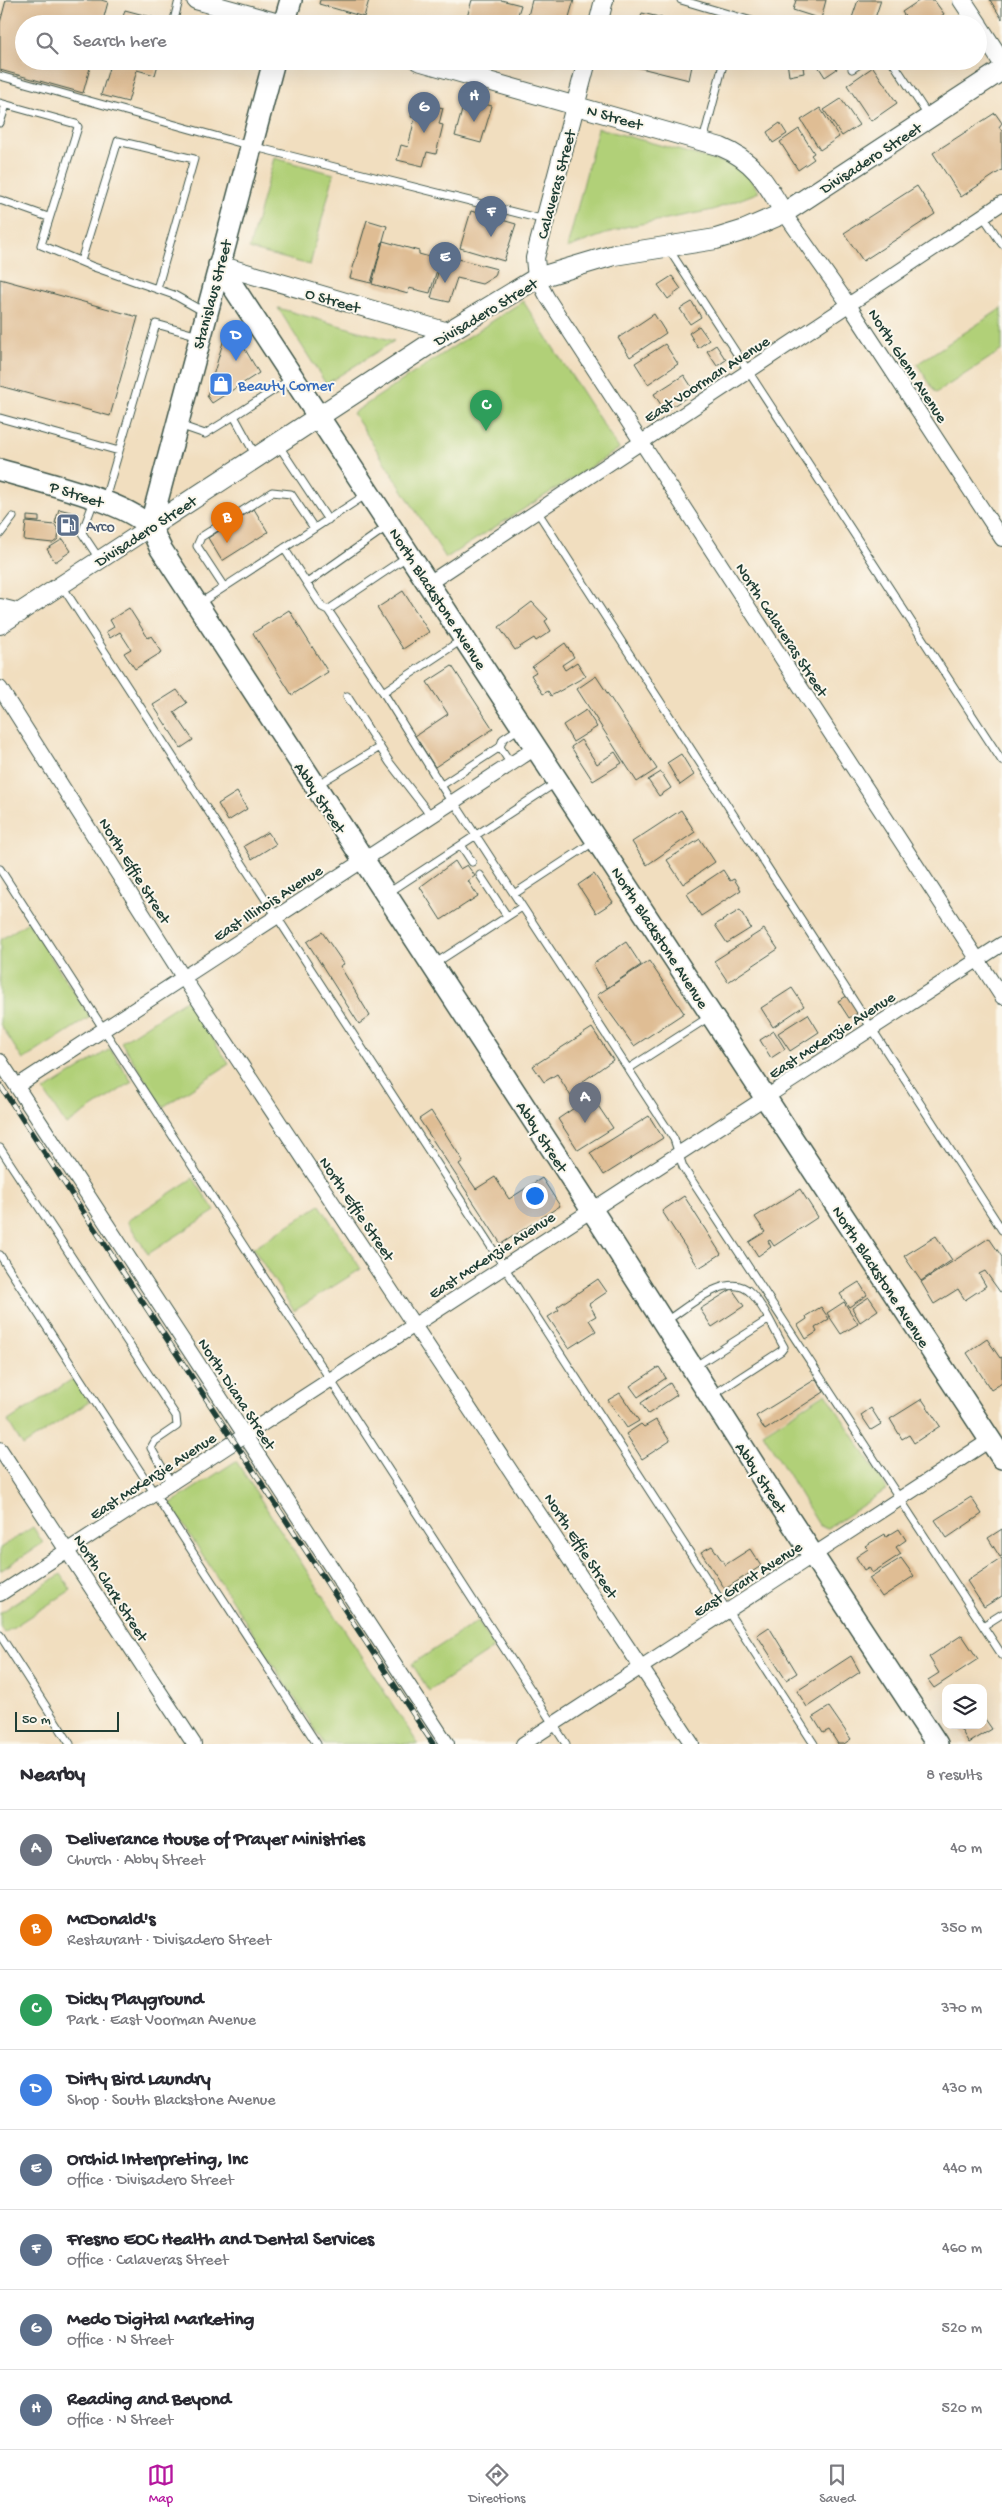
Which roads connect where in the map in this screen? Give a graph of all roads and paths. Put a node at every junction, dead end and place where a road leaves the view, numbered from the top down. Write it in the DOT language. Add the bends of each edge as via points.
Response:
graph roads {
  1 [pos="179,0"];
  2 [pos="196,0"];
  3 [pos="291,0"];
  4 [pos="604,0"];
  5 [pos="681,0"];
  6 [pos="962,0"];
  7 [pos="175,15"];
  8 [pos="250,15"];
  9 [pos="286,15"];
  10 [pos="600,15"];
  11 [pos="732,15"];
  12 [pos="972,15"];
  13 [pos="987,38"];
  14 [pos="1002,62"];
  15 [pos="271,70"];
  16 [pos="451,70"];
  17 [pos="584,70"];
  18 [pos="722,70"];
  19 [pos="898,70"];
  20 [pos="1002,70"];
  21 [pos="0,76"];
  22 [pos="3,104"];
  23 [pos="575,104"];
  24 [pos="929,118"];
  25 [pos="0,123"];
  26 [pos="702,142"];
  27 [pos="251,146"];
  28 [pos="0,200"];
  29 [pos="1002,203"];
  30 [pos="784,213"];
  31 [pos="983,216"];
  32 [pos="48,217"];
  33 [pos="545,220"];
  34 [pos="1002,244"];
  35 [pos="668,248"];
  36 [pos="81,261"];
  37 [pos="219,265"];
  38 [pos="537,278"];
  39 [pos="157,289"];
  40 [pos="848,305"];
  41 [pos="206,313"];
  42 [pos="448,332"];
  43 [pos="200,336"];
  44 [pos="747,372"];
  45 [pos="294,377"];
  46 [pos="234,416"];
  47 [pos="320,416"];
  48 [pos="0,418"];
  49 [pos="178,424"];
  50 [pos="640,442"];
  51 [pos="277,444"];
  52 [pos="119,451"];
  53 [pos="256,457"];
  54 [pos="0,470"];
  55 [pos="369,492"];
  56 [pos="100,500"];
  57 [pos="537,511"];
  58 [pos="13,517"];
  59 [pos="328,520"];
  60 [pos="390,524"];
  61 [pos="150,527"];
  62 [pos="314,528"];
  63 [pos="0,534"];
  64 [pos="1002,538"];
  65 [pos="284,548"];
  66 [pos="410,555"];
  67 [pos="100,560"];
  68 [pos="307,583"];
  69 [pos="429,583"];
  70 [pos="62,586"];
  71 [pos="224,587"];
  72 [pos="197,605"];
  73 [pos="0,608"];
  74 [pos="328,610"];
  75 [pos="20,613"];
  76 [pos="0,625"];
  77 [pos="465,638"];
  78 [pos="0,688"];
  79 [pos="383,692"];
  80 [pos="347,696"];
  81 [pos="523,726"];
  82 [pos="380,747"];
  83 [pos="500,747"];
  84 [pos="537,747"];
  85 [pos="1002,761"];
  86 [pos="511,764"];
  87 [pos="559,781"];
  88 [pos="442,784"];
  89 [pos="315,787"];
  90 [pos="453,802"];
  91 [pos="431,816"];
  92 [pos="476,836"];
  93 [pos="597,840"];
  94 [pos="461,845"];
  95 [pos="363,861"];
  96 [pos="472,862"];
  97 [pos="0,869"];
  98 [pos="480,875"];
  99 [pos="514,894"];
  100 [pos="385,895"];
  101 [pos="522,906"];
  102 [pos="507,916"];
  103 [pos="277,917"];
  104 [pos="1002,944"];
  105 [pos="978,960"];
  106 [pos="431,966"];
  107 [pos="183,978"];
  108 [pos="1002,997"];
  109 [pos="711,1015"];
  110 [pos="872,1028"];
  111 [pos="104,1029"];
  112 [pos="0,1061"];
  113 [pos="628,1069"];
  114 [pos="17,1086"];
  115 [pos="765,1097"];
  116 [pos="0,1148"];
  117 [pos="679,1153"];
  118 [pos="591,1210"];
  119 [pos="1002,1230"];
  120 [pos="0,1255"];
  121 [pos="504,1267"];
  122 [pos="768,1320"];
  123 [pos="664,1323"];
  124 [pos="415,1324"];
  125 [pos="692,1368"];
  126 [pos="330,1380"];
  127 [pos="711,1396"];
  128 [pos="244,1435"];
  129 [pos="990,1440"];
  130 [pos="0,1449"];
  131 [pos="1002,1458"];
  132 [pos="171,1483"];
  133 [pos="154,1494"];
  134 [pos="900,1499"];
  135 [pos="67,1550"];
  136 [pos="813,1556"];
  137 [pos="0,1594"];
  138 [pos="728,1612"];
  139 [pos="1002,1614"];
  140 [pos="983,1626"];
  141 [pos="0,1635"];
  142 [pos="1002,1655"];
  143 [pos="642,1667"];
  144 [pos="553,1724"];
  145 [pos="70,1744"];
  146 [pos="194,1744"];
  147 [pos="317,1744"];
  148 [pos="447,1744"];
  149 [pos="523,1744"];
  150 [pos="566,1744"];
  151 [pos="692,1744"];
  152 [pos="814,1744"];
  153 [pos="937,1744"];
  1 -- 7 [label="lane"];
  2 -- 8 [label="street"];
  3 -- 9 [label="main road"];
  4 -- 10 [label="street"];
  5 -- 11 [label="lane"];
  6 -- 12 [label="street"];
  13 -- 14 [label="street"];
  15 -- 27 [label="main road, Stanislaus Street"];
  16 -- 23 [label="street, N Street"];
  17 -- 23 [label="street, Calaveras Street"];
  18 -- 26 [label="lane"];
  19 -- 24 [label="lane"];
  20 -- 24 [label="main road, Divisadero Street"];
  21 -- 27 [label="lane"];
  22 -- 25 [label="lane"];
  22 -- 32 [label="lane" via="78,127"];
  23 -- 26 [label="street, N Street"];
  23 -- 33 [label="street, Calaveras Street"];
  24 -- 30 [label="main road, Divisadero Street"];
  26 -- 30 [label="street, N Street" via="744,158"];
  27 -- 33 [label="lane"];
  27 -- 37 [label="main road, Stanislaus Street"];
  28 -- 32 [label="lane"];
  29 -- 31 [label="street, East Voorman Avenue"];
  30 -- 35 [label="main road, Divisadero Street" via="716,239"];
  30 -- 40 [label="street, North Glenn Avenue"];
  31 -- 34 [label="lane"];
  31 -- 40 [label="street, East Voorman Avenue"];
  32 -- 36 [label="lane" via="41,245"];
  33 -- 38 [label="street, Calaveras Street" via="535,258"];
  35 -- 38 [label="main road, Divisadero Street" via="614,256"];
  35 -- 44 [label="lane"];
  36 -- 39 [label="lane"];
  36 -- 39 [label="lane" via="118,142 194,159"];
  37 -- 41 [label="main road, Stanislaus Street"];
  37 -- 42 [label="street, O Street"];
  37 -- 45 [label="main road, North Blackstone Avenue"];
  38 -- 42 [label="main road, Divisadero Street"];
  38 -- 50 [label="street, North Calaveras Street"];
  39 -- 41 [label="lane"];
  40 -- 44 [label="street, East Voorman Avenue"];
  40 -- 64 [label="street, North Glenn Avenue"];
  41 -- 43 [label="main road, Stanislaus Street"];
  42 -- 47 [label="main road, Divisadero Street"];
  43 -- 49 [label="main road, Stanislaus Street"];
  43 -- 52 [label="lane" via="156,324"];
  44 -- 50 [label="street, East Voorman Avenue"];
  44 -- 85 [label="lane"];
  45 -- 46 [label="lane"];
  45 -- 47 [label="main road, North Blackstone Avenue"];
  46 -- 49 [label="lane" via="205,434"];
  46 -- 53 [label="lane"];
  47 -- 51 [label="main road, Divisadero Street"];
  47 -- 55 [label="main road, North Blackstone Avenue"];
  48 -- 52 [label="lane"];
  49 -- 61 [label="main road, Stanislaus Street"];
  50 -- 57 [label="street, East Voorman Avenue"];
  50 -- 105 [label="street, North Calaveras Street"];
  51 -- 53 [label="main road, Divisadero Street"];
  51 -- 59 [label="lane"];
  52 -- 56 [label="lane"];
  53 -- 61 [label="main road, Divisadero Street"];
  54 -- 56 [label="main road, P Street"];
  55 -- 59 [label="lane"];
  55 -- 60 [label="main road, North Blackstone Avenue"];
  56 -- 61 [label="main road, P Street"];
  56 -- 67 [label="lane" via="82,533"];
  57 -- 69 [label="street, East Voorman Avenue"];
  57 -- 110 [label="lane"];
  58 -- 63 [label="lane"];
  59 -- 62 [label="lane"];
  60 -- 66 [label="main road, North Blackstone Avenue"];
  60 -- 68 [label="lane"];
  61 -- 67 [label="street, Divisadero Street"];
  61 -- 72 [label="main road, Abby Street"];
  62 -- 65 [label="lane"];
  62 -- 71 [label="lane" via="291,494 272,492 201,537 197,546"];
  65 -- 68 [label="lane"];
  65 -- 71 [label="lane"];
  66 -- 69 [label="main road, North Blackstone Avenue"];
  66 -- 74 [label="lane"];
  67 -- 70 [label="street, Divisadero Street"];
  68 -- 74 [label="lane" via="322,607"];
  69 -- 77 [label="main road, North Blackstone Avenue"];
  70 -- 75 [label="street, Divisadero Street"];
  70 -- 103 [label="lane"];
  71 -- 72 [label="lane"];
  72 -- 89 [label="main road, Abby Street"];
  73 -- 75 [label="street"];
  74 -- 79 [label="lane"];
  75 -- 76 [label="street, Divisadero Street"];
  77 -- 79 [label="lane"];
  77 -- 81 [label="main road, North Blackstone Avenue"];
  78 -- 107 [label="street, North Effie Street"];
  79 -- 88 [label="lane"];
  80 -- 82 [label="lane"];
  81 -- 83 [label="lane" via="503,739"];
  81 -- 84 [label="main road, North Blackstone Avenue"];
  82 -- 89 [label="lane"];
  82 -- 91 [label="lane"];
  83 -- 86 [label="lane"];
  83 -- 88 [label="lane"];
  84 -- 86 [label="street, East Illinois Avenue"];
  84 -- 87 [label="main road, North Blackstone Avenue"];
  86 -- 90 [label="street, East Illinois Avenue"];
  87 -- 92 [label="lane"];
  87 -- 93 [label="main road, North Blackstone Avenue"];
  88 -- 90 [label="lane" via="442,790"];
  89 -- 95 [label="main road, Abby Street"];
  90 -- 91 [label="street, East Illinois Avenue"];
  90 -- 92 [label="lane"];
  91 -- 95 [label="street, East Illinois Avenue"];
  92 -- 94 [label="lane"];
  92 -- 99 [label="lane"];
  93 -- 99 [label="lane"];
  93 -- 109 [label="main road, North Blackstone Avenue"];
  94 -- 96 [label="lane"];
  94 -- 100 [label="lane"];
  95 -- 100 [label="main road, Abby Street"];
  95 -- 103 [label="street, East Illinois Avenue"];
  97 -- 111 [label="lane"];
  98 -- 102 [label="lane"];
  99 -- 101 [label="lane"];
  100 -- 106 [label="main road, Abby Street"];
  101 -- 102 [label="lane"];
  101 -- 113 [label="lane"];
  102 -- 106 [label="lane"];
  103 -- 107 [label="street, East Illinois Avenue"];
  103 -- 121 [label="lane"];
  104 -- 105 [label="street, East McKenzie Avenue"];
  105 -- 108 [label="street, North Calaveras Street"];
  105 -- 110 [label="street, East McKenzie Avenue"];
  106 -- 118 [label="main road, Abby Street"];
  107 -- 111 [label="street, East Illinois Avenue"];
  107 -- 124 [label="street, North Effie Street"];
  109 -- 113 [label="lane"];
  109 -- 115 [label="main road, North Blackstone Avenue"];
  110 -- 115 [label="street, East McKenzie Avenue"];
  110 -- 119 [label="lane"];
  111 -- 114 [label="street, East Illinois Avenue"];
  111 -- 126 [label="lane"];
  112 -- 114 [label="street, North Diana Street"];
  113 -- 117 [label="lane" via="674,1138"];
  114 -- 128 [label="street, North Diana Street"];
  115 -- 117 [label="street, East McKenzie Avenue"];
  115 -- 129 [label="main road, North Blackstone Avenue"];
  116 -- 132 [label="lane" via="176,1416 176,1426 155,1441 151,1448"];
  117 -- 118 [label="street, East McKenzie Avenue"];
  117 -- 134 [label="lane" via="684,1167"];
  118 -- 121 [label="street, East McKenzie Avenue"];
  118 -- 123 [label="main road, Abby Street"];
  120 -- 133 [label="lane"];
  121 -- 124 [label="street, East McKenzie Avenue"];
  121 -- 138 [label="lane"];
  122 -- 123 [label="lane" via="749,1291 733,1284 721,1286"];
  122 -- 125 [label="lane"];
  122 -- 127 [label="lane" via="784,1347 782,1351"];
  123 -- 125 [label="main road, Abby Street"];
  124 -- 126 [label="street, East McKenzie Avenue"];
  124 -- 143 [label="street, North Effie Street"];
  125 -- 127 [label="main road, Abby Street"];
  126 -- 128 [label="street, East McKenzie Avenue"];
  126 -- 144 [label="lane"];
  127 -- 136 [label="main road, Abby Street"];
  128 -- 132 [label="street, East McKenzie Avenue"];
  128 -- 148 [label="street, North Diana Street"];
  129 -- 131 [label="main road, North Blackstone Avenue"];
  129 -- 134 [label="street, East Grant Avenue"];
  130 -- 135 [label="street, North Clark Street"];
  132 -- 133 [label="street, East McKenzie Avenue"];
  133 -- 135 [label="street, East McKenzie Avenue"];
  133 -- 147 [label="lane"];
  134 -- 136 [label="street, East Grant Avenue"];
  134 -- 140 [label="lane"];
  135 -- 137 [label="street, East McKenzie Avenue"];
  135 -- 146 [label="street, North Clark Street"];
  136 -- 138 [label="street, East Grant Avenue"];
  136 -- 153 [label="main road, Abby Street"];
  138 -- 143 [label="street, East Grant Avenue"];
  138 -- 152 [label="lane"];
  139 -- 140 [label="lane"];
  140 -- 142 [label="lane"];
  141 -- 145 [label="lane"];
  143 -- 144 [label="street, East Grant Avenue"];
  143 -- 151 [label="street, North Effie Street"];
  144 -- 149 [label="street, East Grant Avenue"];
  144 -- 150 [label="lane"];
}
